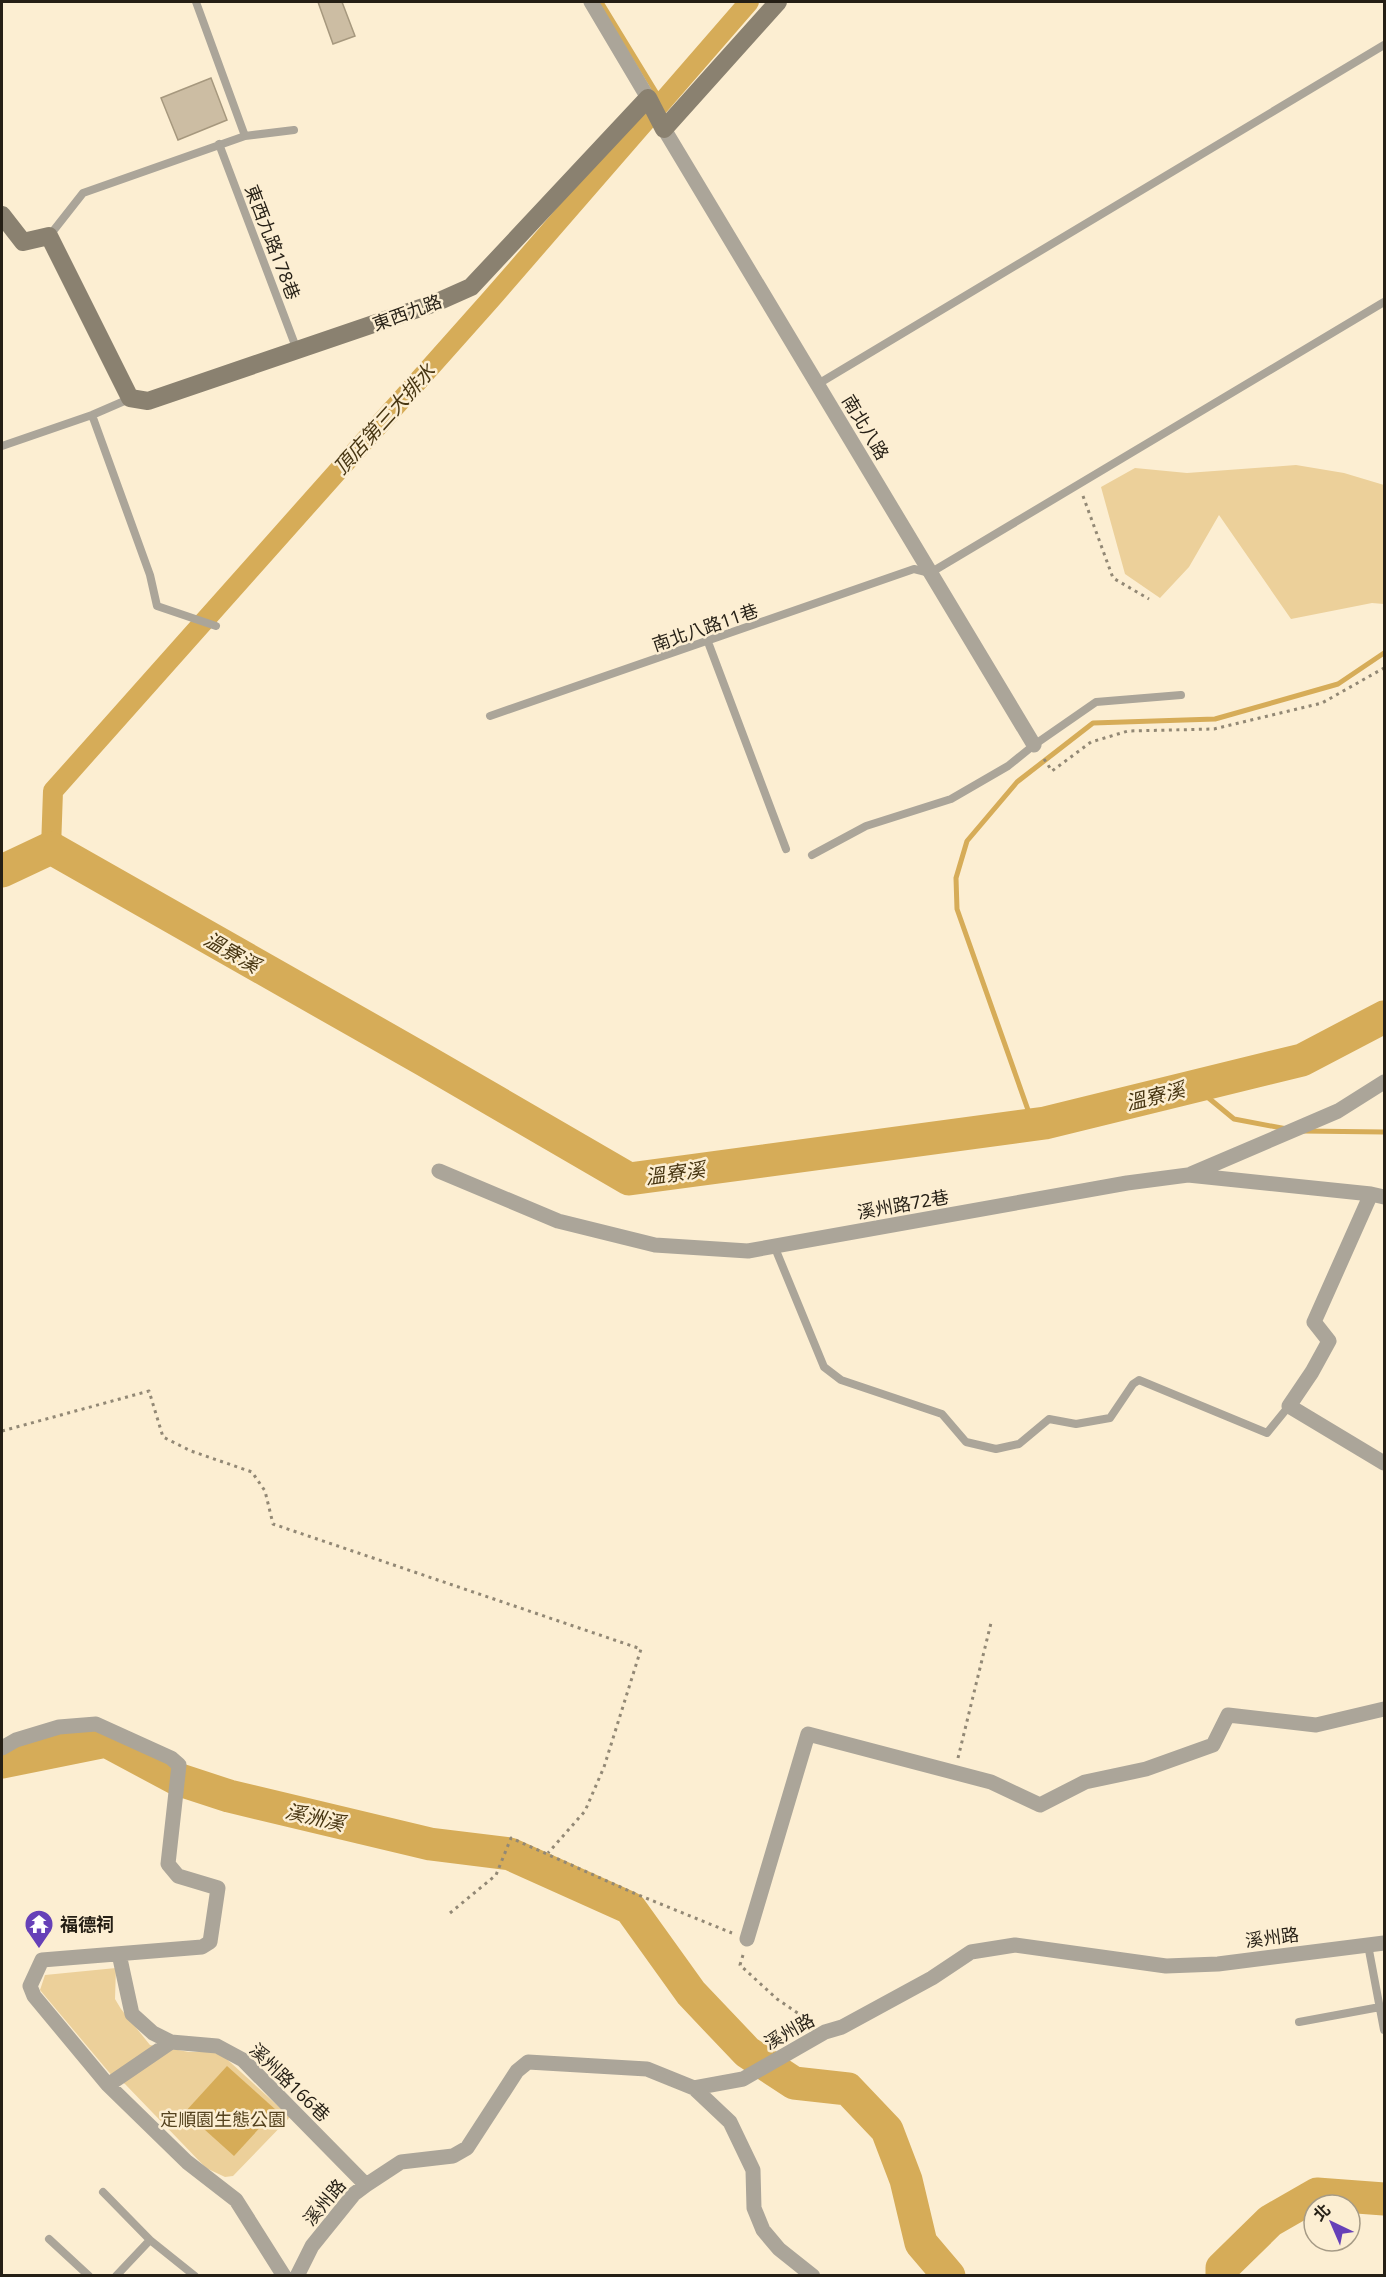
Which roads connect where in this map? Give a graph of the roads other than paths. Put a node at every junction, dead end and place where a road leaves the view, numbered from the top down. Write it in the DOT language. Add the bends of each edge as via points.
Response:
graph roads {
  1 [pos="196,2"];
  2 [pos="591,2"];
  3 [pos="778,2"];
  4 [pos="1384,45"];
  5 [pos="648,98"];
  6 [pos="664,129"];
  7 [pos="294,130"];
  8 [pos="245,136"];
  9 [pos="219,144"];
  10 [pos="2,215"];
  11 [pos="49,236"];
  12 [pos="1384,302"];
  13 [pos="298,351"];
  14 [pos="818,384"];
  15 [pos="130,398"];
  16 [pos="92,415"];
  17 [pos="2,446"];
  18 [pos="930,573"];
  19 [pos="216,626"];
  20 [pos="708,642"];
  21 [pos="1181,695"];
  22 [pos="490,716"];
  23 [pos="1034,745"];
  24 [pos="786,849"];
  25 [pos="812,855"];
  26 [pos="1384,1082"];
  27 [pos="439,1171"];
  28 [pos="1188,1175"];
  29 [pos="1378,1196"];
  30 [pos="775,1248"];
  31 [pos="1289,1406"];
  32 [pos="1384,1463"];
  33 [pos="1384,1709"];
  34 [pos="2,1748"];
  35 [pos="747,1939"];
  36 [pos="1384,1943"];
  37 [pos="1368,1945"];
  38 [pos="119,1954"];
  39 [pos="1380,2007"];
  40 [pos="1299,2022"];
  41 [pos="1384,2030"];
  42 [pos="171,2042"];
  43 [pos="108,2085"];
  44 [pos="694,2088"];
  45 [pos="366,2185"];
  46 [pos="103,2192"];
  47 [pos="49,2239"];
  48 [pos="150,2240"];
  49 [pos="89,2276"];
  50 [pos="116,2276"];
  51 [pos="195,2276"];
  52 [pos="284,2276"];
  53 [pos="297,2276"];
  54 [pos="813,2276"];
  1 -- 8 [label="lane"];
  2 -- 5 [label="street"];
  3 -- 6 [label="street"];
  4 -- 14 [label="lane"];
  5 -- 6 [label="street"];
  5 -- 13 [label="street, 東西九路" via="471,287"];
  6 -- 14 [label="street, 南北八路"];
  7 -- 8 [label="lane"];
  8 -- 9 [label="lane"];
  9 -- 11 [label="lane" via="83,193"];
  9 -- 13 [label="lane, 東西九路178巷"];
  10 -- 11 [label="street" via="23,242"];
  11 -- 15 [label="street"];
  12 -- 18 [label="lane"];
  13 -- 15 [label="street, 東西九路" via="148,401"];
  14 -- 18 [label="street, 南北八路"];
  15 -- 16 [label="lane"];
  16 -- 17 [label="lane"];
  16 -- 19 [label="lane" via="150,575 157,606"];
  18 -- 20 [label="lane, 南北八路11巷" via="914,570"];
  18 -- 23 [label="street, 南北八路"];
  20 -- 22 [label="lane, 南北八路11巷"];
  20 -- 24 [label="lane"];
  21 -- 23 [label="lane" via="1096,702"];
  23 -- 25 [label="lane" via="1008,766 951,799 866,826"];
  26 -- 28 [label="street" via="1338,1111"];
  27 -- 30 [label="street, 溪州路72巷" via="558,1221 655,1245 748,1251"];
  28 -- 29 [label="street, 溪州路72巷"];
  28 -- 30 [label="street, 溪州路72巷"];
  29 -- 31 [label="street" via="1314,1322 1329,1341"];
  30 -- 31 [label="lane" via="824,1367 841,1380 942,1414 966,1442 996,1449 1019,1444 1049,1419 1076,1424 1110,1418 1139,1380 1267,1433"];
  31 -- 32 [label="street"];
  33 -- 35 [label="street" via="1316,1725 1228,1715 1213,1745 1146,1769 1085,1782 1040,1805 991,1782 808,1734"];
  34 -- 38 [label="street" via="59,1727 96,1724 171,1758 179,1766 168,1864 178,1876 218,1888 210,1942 202,1947"];
  36 -- 37 [label="street, 溪州路"];
  37 -- 39 [label="lane"];
  37 -- 44 [label="street, 溪州路" via="1218,1964 1166,1966 1015,1945 971,1952 932,1978 743,2079"];
  38 -- 42 [label="street, 溪州路166巷" via="132,2014 153,2033"];
  38 -- 43 [label="street" via="42,1960 30,1986 34,1996"];
  39 -- 40 [label="lane"];
  39 -- 41 [label="lane"];
  42 -- 43 [label="street"];
  42 -- 45 [label="street, 溪州路166巷" via="217,2046 243,2060"];
  43 -- 52 [label="street" via="187,2162 236,2200"];
  44 -- 45 [label="street, 溪州路" via="647,2069 528,2062 517,2071 468,2148 453,2156 401,2162"];
  44 -- 54 [label="street" via="730,2122 753,2170 754,2208 763,2230 779,2249"];
  45 -- 53 [label="street, 溪州路" via="354,2194 312,2246"];
  46 -- 48 [label="lane"];
  47 -- 49 [label="lane"];
  48 -- 50 [label="lane"];
  48 -- 51 [label="lane"];
}
